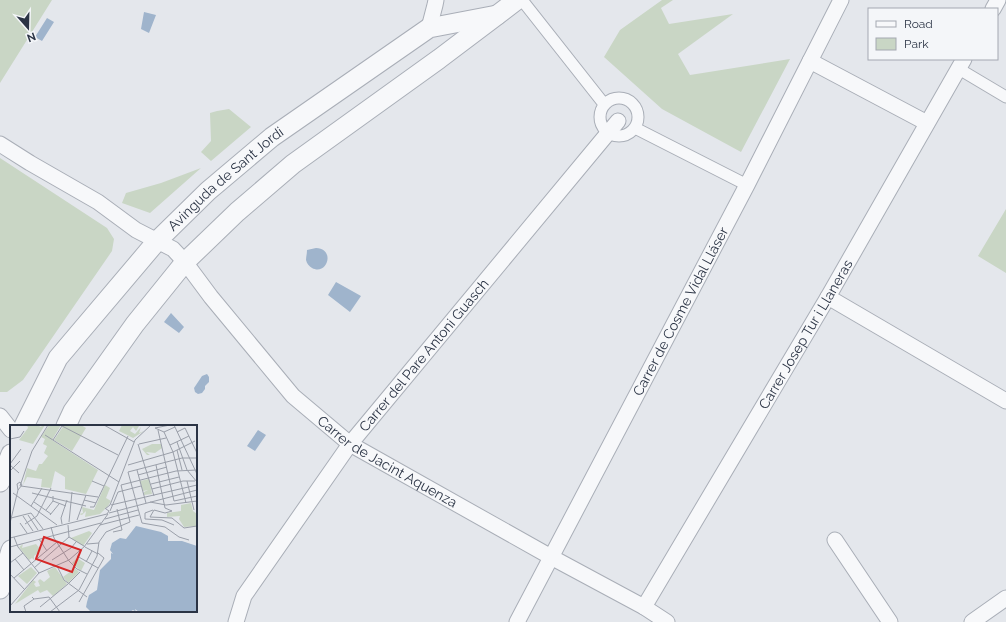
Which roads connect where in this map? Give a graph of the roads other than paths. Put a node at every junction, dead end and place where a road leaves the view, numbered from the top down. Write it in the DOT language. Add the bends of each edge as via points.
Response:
graph roads {
  1 [pos="436,0"];
  2 [pos="517,0"];
  3 [pos="522,0"];
  4 [pos="841,0"];
  5 [pos="497,14"];
  6 [pos="429,28"];
  7 [pos="810,61"];
  8 [pos="962,64"];
  9 [pos="1006,97"];
  10 [pos="604,104"];
  11 [pos="618,121"];
  12 [pos="928,123"];
  13 [pos="635,128"];
  14 [pos="608,133"];
  15 [pos="0,144"];
  16 [pos="747,185"];
  17 [pos="158,240"];
  18 [pos="185,262"];
  19 [pos="828,297"];
  20 [pos="1006,401"];
  21 [pos="0,416"];
  22 [pos="24,425"];
  23 [pos="66,425"];
  24 [pos="10,429"];
  25 [pos="350,444"];
  26 [pos="10,457"];
  27 [pos="0,482"];
  28 [pos="834,540"];
  29 [pos="10,554"];
  30 [pos="551,557"];
  31 [pos="0,589"];
  32 [pos="1006,598"];
  33 [pos="644,607"];
  34 [pos="236,622"];
  35 [pos="517,622"];
  36 [pos="667,622"];
  37 [pos="890,622"];
  38 [pos="972,622"];
  1 -- 6 [label="street"];
  2 -- 5 [label="street, Avinguda de Sant Jordi"];
  3 -- 10 [label="street"];
  4 -- 7 [label="street, Carrer de Cosme Vidal Lláser"];
  5 -- 6 [label="street, Avinguda de Sant Jordi"];
  5 -- 18 [label="street, Avinguda de Sant Jordi" via="293,164 237,212"];
  6 -- 17 [label="street, Avinguda de Sant Jordi" via="272,137 208,191"];
  7 -- 12 [label="street"];
  7 -- 16 [label="street, Carrer de Cosme Vidal Lláser"];
  8 -- 9 [label="street"];
  8 -- 12 [label="street, Carrer Josep Tur i Llaneras"];
  10 -- 13 [label="street" via="617,97 631,101 638,114"];
  10 -- 14 [label="street" via="599,114 601,125"];
  11 -- 14 [label="street, Carrer del Pare Antoni Guasch"];
  12 -- 19 [label="street, Carrer Josep Tur i Llaneras"];
  13 -- 14 [label="street" via="628,134 618,136"];
  13 -- 16 [label="street"];
  14 -- 25 [label="street, Carrer del Pare Antoni Guasch"];
  15 -- 17 [label="street, Carrer de Jacint Aquenza" via="98,202 136,230"];
  16 -- 30 [label="street, Carrer de Cosme Vidal Lláser"];
  17 -- 18 [label="street, Carrer de Jacint Aquenza" via="173,249"];
  17 -- 22 [label="street, Avinguda de Sant Jordi" via="58,358"];
  18 -- 23 [label="street, Avinguda de Sant Jordi" via="135,324 73,411"];
  18 -- 25 [label="street, Carrer de Jacint Aquenza" via="293,396"];
  19 -- 20 [label="street"];
  19 -- 33 [label="street, Carrer Josep Tur i Llaneras"];
  21 -- 24 [label="street"];
  25 -- 30 [label="street, Carrer de Jacint Aquenza"];
  25 -- 34 [label="street, Carrer del Pare Antoni Guasch" via="244,596"];
  26 -- 27 [label="street"];
  28 -- 37 [label="street"];
  29 -- 31 [label="street"];
  30 -- 33 [label="street, Carrer de Jacint Aquenza"];
  30 -- 35 [label="street, Carrer de Cosme Vidal Lláser"];
  32 -- 38 [label="street"];
  33 -- 36 [label="street, Carrer de Jacint Aquenza"];
}
